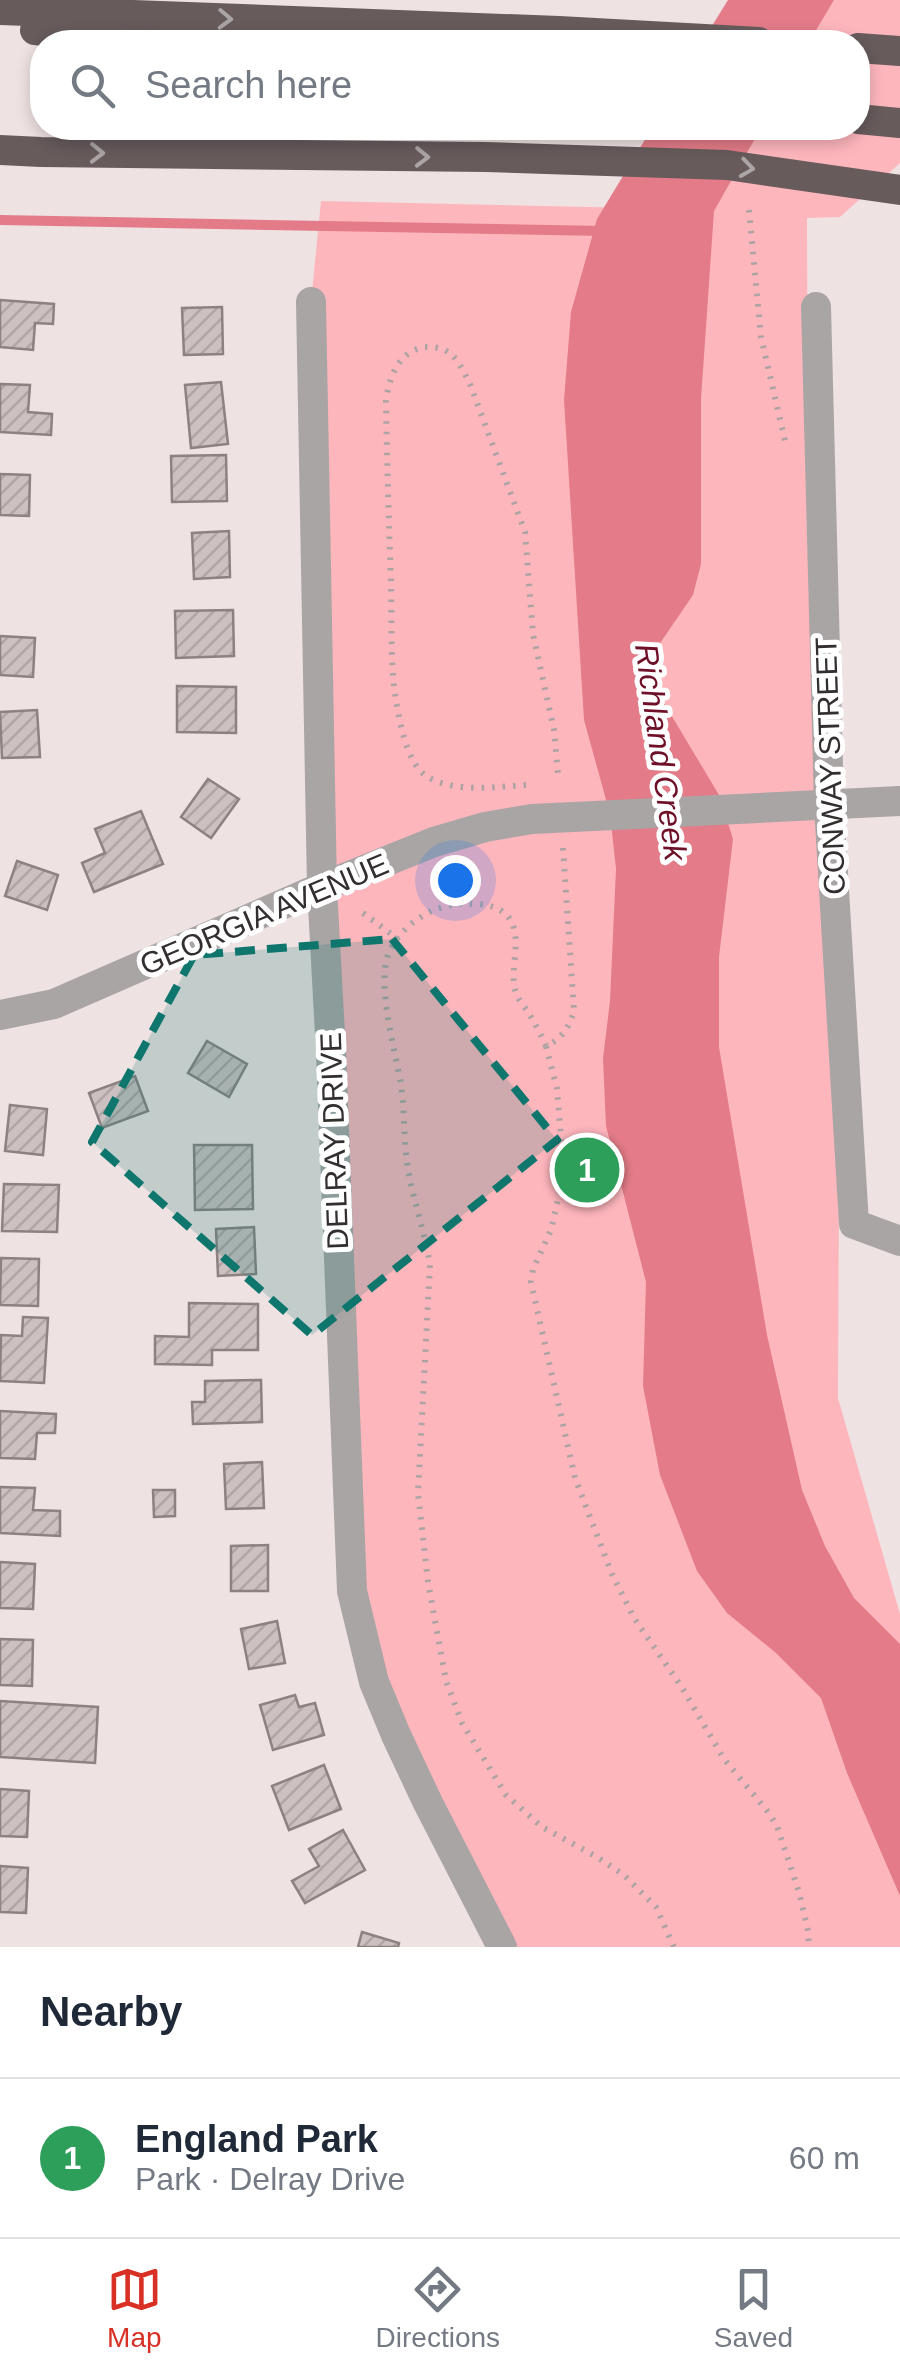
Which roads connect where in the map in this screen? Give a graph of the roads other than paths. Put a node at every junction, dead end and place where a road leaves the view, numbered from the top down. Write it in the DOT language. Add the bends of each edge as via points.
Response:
graph roads {
  1 [pos="10,19"];
  2 [pos="75,30"];
  3 [pos="513,30"];
  4 [pos="870,49"];
  5 [pos="895,50"];
  6 [pos="870,120"];
  7 [pos="900,123"];
  8 [pos="0,150"];
  9 [pos="900,190"];
  10 [pos="311,302"];
  11 [pos="816,307"];
  12 [pos="900,801"];
  13 [pos="829,806"];
  14 [pos="322,887"];
  15 [pos="0,1016"];
  16 [pos="900,1241"];
  17 [pos="502,1947"];
  1 -- 2 [label="highway"];
  1 -- 3 [label="highway, one-way"];
  4 -- 5 [label="highway"];
  6 -- 7 [label="highway"];
  8 -- 9 [label="highway, one-way" via="727,165"];
  10 -- 14 [label="street, DELRAY DRIVE"];
  11 -- 13 [label="street, CONWAY STREET"];
  12 -- 13 [label="street, GEORGIA AVENUE"];
  13 -- 14 [label="street, GEORGIA AVENUE" via="512,821 460,833"];
  13 -- 16 [label="street, CONWAY STREET" via="854,1224"];
  14 -- 15 [label="street, GEORGIA AVENUE" via="54,1004"];
  14 -- 17 [label="street, DELRAY DRIVE" via="352,1591 374,1682 396,1735"];
}
